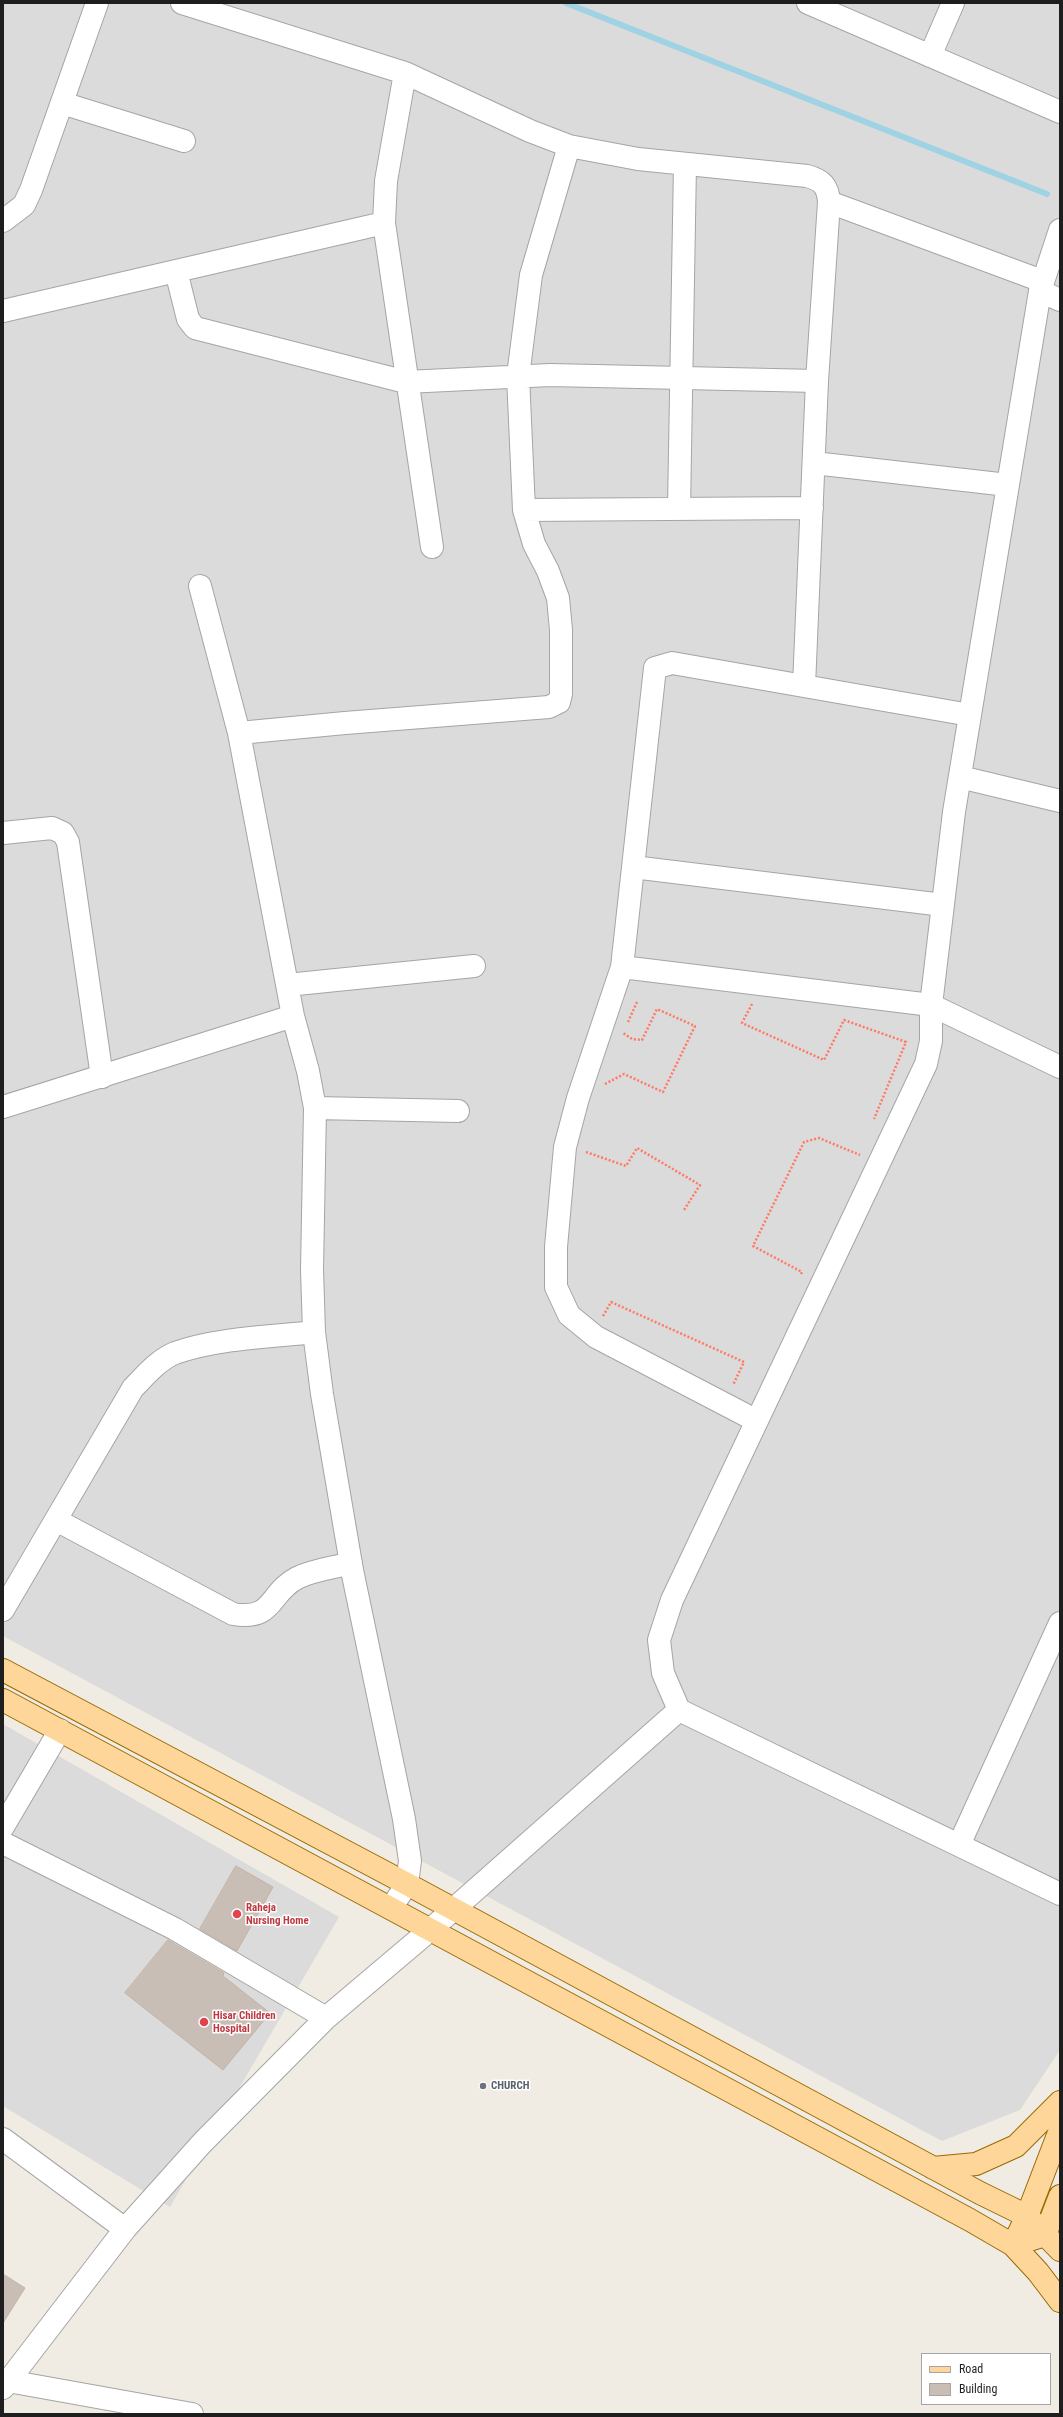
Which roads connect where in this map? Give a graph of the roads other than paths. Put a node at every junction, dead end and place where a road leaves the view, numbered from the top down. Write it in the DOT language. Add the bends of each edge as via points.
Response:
graph roads {
  1 [pos="97,3"];
  2 [pos="182,3"];
  3 [pos="809,3"];
  4 [pos="953,3"];
  5 [pos="930,56"];
  6 [pos="405,73"];
  7 [pos="62,103"];
  8 [pos="1060,112"];
  9 [pos="184,141"];
  10 [pos="569,146"];
  11 [pos="685,164"];
  12 [pos="828,202"];
  13 [pos="3,220"];
  14 [pos="384,223"];
  15 [pos="1060,230"];
  16 [pos="176,271"];
  17 [pos="1041,286"];
  18 [pos="1060,300"];
  19 [pos="3,310"];
  20 [pos="518,376"];
  21 [pos="681,378"];
  22 [pos="817,381"];
  23 [pos="406,382"];
  24 [pos="814,463"];
  25 [pos="1008,485"];
  26 [pos="812,508"];
  27 [pos="678,509"];
  28 [pos="524,510"];
  29 [pos="432,547"];
  30 [pos="200,586"];
  31 [pos="804,686"];
  32 [pos="970,715"];
  33 [pos="239,733"];
  34 [pos="960,777"];
  35 [pos="1060,800"];
  36 [pos="3,832"];
  37 [pos="632,867"];
  38 [pos="943,905"];
  39 [pos="474,966"];
  40 [pos="622,967"];
  41 [pos="287,985"];
  42 [pos="931,1005"];
  43 [pos="293,1016"];
  44 [pos="1060,1067"];
  45 [pos="102,1077"];
  46 [pos="3,1107"];
  47 [pos="315,1108"];
  48 [pos="458,1111"];
  49 [pos="314,1332"];
  50 [pos="757,1420"];
  51 [pos="56,1520"];
  52 [pos="351,1563"];
  53 [pos="11,1577"];
  54 [pos="3,1610"];
  55 [pos="1060,1623"];
  56 [pos="3,1670"];
  57 [pos="3,1700"];
  58 [pos="679,1710"];
  59 [pos="60,1730"];
  60 [pos="3,1827"];
  61 [pos="3,1843"];
  62 [pos="959,1845"];
  63 [pos="406,1884"];
  64 [pos="1060,1894"];
  65 [pos="391,1908"];
  66 [pos="453,1909"];
  67 [pos="430,1930"];
  68 [pos="326,2018"];
  69 [pos="1060,2102"];
  70 [pos="1060,2130"];
  71 [pos="3,2139"];
  72 [pos="933,2168"];
  73 [pos="1060,2196"];
  74 [pos="1027,2216"];
  75 [pos="125,2229"];
  76 [pos="1045,2235"];
  77 [pos="1013,2245"];
  78 [pos="1060,2250"];
  79 [pos="1060,2301"];
  80 [pos="6,2385"];
  81 [pos="192,2414"];
  1 -- 7 [label="street"];
  2 -- 6 [label="street"];
  3 -- 5 [label="street"];
  4 -- 5 [label="street"];
  5 -- 8 [label="street"];
  6 -- 10 [label="street" via="530,131"];
  6 -- 14 [label="street" via="386,181"];
  7 -- 9 [label="street"];
  7 -- 13 [label="street" via="24,205"];
  10 -- 11 [label="street" via="638,159"];
  10 -- 20 [label="street" via="531,275"];
  11 -- 12 [label="street" via="807,176 822,182 828,191"];
  11 -- 21 [label="street"];
  12 -- 17 [label="street"];
  12 -- 22 [label="street"];
  14 -- 16 [label="street"];
  14 -- 23 [label="street"];
  15 -- 17 [label="street"];
  16 -- 19 [label="street"];
  16 -- 23 [label="street" via="188,319 195,328"];
  17 -- 18 [label="street"];
  17 -- 25 [label="street"];
  20 -- 21 [label="street"];
  20 -- 23 [label="street"];
  20 -- 28 [label="street"];
  21 -- 22 [label="street"];
  21 -- 27 [label="street"];
  22 -- 24 [label="street"];
  23 -- 29 [label="street"];
  24 -- 25 [label="street"];
  24 -- 26 [label="street"];
  25 -- 32 [label="street"];
  26 -- 27 [label="street"];
  26 -- 31 [label="street"];
  27 -- 28 [label="street"];
  28 -- 33 [label="street" via="532,537 558,598 561,694 559,702 554,706"];
  30 -- 33 [label="street"];
  31 -- 32 [label="street"];
  31 -- 37 [label="street" via="672,663 655,668"];
  32 -- 34 [label="street"];
  33 -- 41 [label="street"];
  34 -- 35 [label="street"];
  34 -- 38 [label="street"];
  36 -- 45 [label="street" via="52,828 63,833 68,842"];
  37 -- 38 [label="street"];
  37 -- 40 [label="street"];
  38 -- 42 [label="street"];
  39 -- 41 [label="street"];
  40 -- 42 [label="street"];
  40 -- 50 [label="street" via="564,1147 556,1247 556,1287 568,1315 596,1337"];
  41 -- 43 [label="street"];
  42 -- 44 [label="street"];
  42 -- 50 [label="street" via="931,1041 923,1071"];
  43 -- 45 [label="street"];
  43 -- 47 [label="street"];
  45 -- 46 [label="street"];
  47 -- 48 [label="street"];
  47 -- 49 [label="street" via="312,1270"];
  49 -- 51 [label="street" via="210,1344 174,1354 151,1369 133,1388"];
  49 -- 52 [label="street"];
  50 -- 58 [label="street" via="672,1600 659,1640 663,1674"];
  51 -- 52 [label="street" via="233,1614 247,1616 261,1613 296,1579"];
  51 -- 53 [label="street"];
  52 -- 63 [label="street" via="404,1819 410,1861"];
  53 -- 54 [label="street"];
  55 -- 62 [label="street"];
  56 -- 63 [label="main road"];
  57 -- 59 [label="main road"];
  58 -- 62 [label="street"];
  58 -- 66 [label="street"];
  59 -- 60 [label="street"];
  59 -- 65 [label="main road"];
  61 -- 68 [label="street" via="175,1929"];
  62 -- 64 [label="street"];
  63 -- 65 [label="street"];
  63 -- 66 [label="main road"];
  65 -- 67 [label="main road"];
  66 -- 67 [label="street"];
  66 -- 72 [label="main road"];
  67 -- 68 [label="street"];
  67 -- 77 [label="main road"];
  68 -- 75 [label="street" via="203,2142"];
  69 -- 72 [label="main road" via="1016,2146 976,2164"];
  70 -- 74 [label="main road"];
  71 -- 75 [label="street"];
  72 -- 74 [label="main road"];
  73 -- 76 [label="main road"];
  74 -- 76 [label="main road"];
  74 -- 77 [label="main road"];
  75 -- 80 [label="street"];
  76 -- 77 [label="main road"];
  76 -- 78 [label="main road"];
  77 -- 79 [label="main road"];
  80 -- 81 [label="street"];
}
